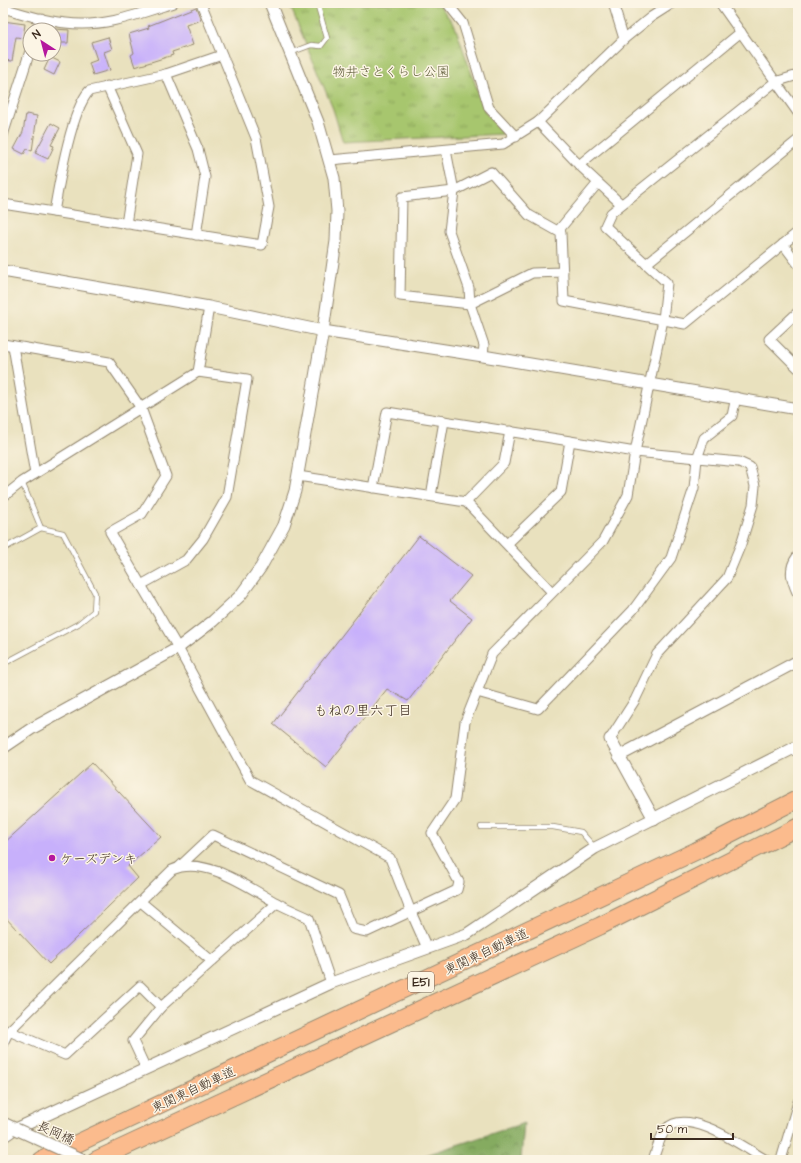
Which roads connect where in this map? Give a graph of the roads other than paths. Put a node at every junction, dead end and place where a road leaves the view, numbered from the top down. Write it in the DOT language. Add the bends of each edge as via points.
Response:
graph roads {
  1 [pos="173,3"];
  2 [pos="201,3"];
  3 [pos="270,3"];
  4 [pos="317,3"];
  5 [pos="447,3"];
  6 [pos="613,3"];
  7 [pos="673,3"];
  8 [pos="720,3"];
  9 [pos="3,8"];
  10 [pos="40,18"];
  11 [pos="39,22"];
  12 [pos="741,32"];
  13 [pos="624,39"];
  14 [pos="290,53"];
  15 [pos="222,55"];
  16 [pos="26,62"];
  17 [pos="166,74"];
  18 [pos="798,76"];
  19 [pos="775,82"];
  20 [pos="107,86"];
  21 [pos="798,113"];
  22 [pos="538,122"];
  23 [pos="3,135"];
  24 [pos="516,137"];
  25 [pos="798,140"];
  26 [pos="446,150"];
  27 [pos="330,160"];
  28 [pos="579,165"];
  29 [pos="598,184"];
  30 [pos="454,191"];
  31 [pos="3,204"];
  32 [pos="621,204"];
  33 [pos="54,212"];
  34 [pos="126,224"];
  35 [pos="558,231"];
  36 [pos="798,232"];
  37 [pos="196,235"];
  38 [pos="783,244"];
  39 [pos="646,264"];
  40 [pos="798,264"];
  41 [pos="3,271"];
  42 [pos="563,272"];
  43 [pos="470,304"];
  44 [pos="209,307"];
  45 [pos="798,312"];
  46 [pos="663,320"];
  47 [pos="323,331"];
  48 [pos="3,344"];
  49 [pos="13,346"];
  50 [pos="483,356"];
  51 [pos="798,368"];
  52 [pos="198,372"];
  53 [pos="649,385"];
  54 [pos="736,397"];
  55 [pos="141,408"];
  56 [pos="798,409"];
  57 [pos="444,421"];
  58 [pos="510,431"];
  59 [pos="570,441"];
  60 [pos="635,452"];
  61 [pos="697,459"];
  62 [pos="35,474"];
  63 [pos="298,476"];
  64 [pos="22,482"];
  65 [pos="374,488"];
  66 [pos="431,496"];
  67 [pos="3,497"];
  68 [pos="466,502"];
  69 [pos="41,528"];
  70 [pos="507,544"];
  71 [pos="3,549"];
  72 [pos="798,557"];
  73 [pos="141,585"];
  74 [pos="552,592"];
  75 [pos="798,592"];
  76 [pos="178,648"];
  77 [pos="798,661"];
  78 [pos="3,664"];
  79 [pos="477,692"];
  80 [pos="610,739"];
  81 [pos="798,746"];
  82 [pos="3,748"];
  83 [pos="619,756"];
  84 [pos="798,799"];
  85 [pos="654,819"];
  86 [pos="798,827"];
  87 [pos="481,828"];
  88 [pos="595,848"];
  89 [pos="179,866"];
  90 [pos="141,902"];
  91 [pos="277,903"];
  92 [pos="410,912"];
  93 [pos="427,948"];
  94 [pos="212,961"];
  95 [pos="331,984"];
  96 [pos="161,1007"];
  97 [pos="9,1031"];
  98 [pos="3,1043"];
  99 [pos="146,1069"];
  100 [pos="798,1102"];
  101 [pos="3,1122"];
  102 [pos="16,1129"];
  103 [pos="3,1138"];
  104 [pos="42,1160"];
  105 [pos="84,1160"];
  106 [pos="96,1160"];
  107 [pos="653,1160"];
  108 [pos="766,1160"];
  109 [pos="781,1160"];
  1 -- 10 [label="street" via="108,22 67,23"];
  2 -- 15 [label="street"];
  3 -- 14 [label="street"];
  4 -- 14 [label="lane" via="327,38 321,46 311,45"];
  5 -- 24 [label="street" via="463,23 489,108"];
  6 -- 13 [label="street"];
  7 -- 13 [label="street" via="651,16"];
  8 -- 12 [label="street"];
  9 -- 10 [label="street"];
  10 -- 11 [label="street"];
  12 -- 19 [label="street"];
  12 -- 28 [label="street"];
  13 -- 22 [label="street"];
  14 -- 27 [label="street" via="318,122"];
  15 -- 17 [label="street"];
  15 -- 37 [label="street" via="256,138 269,211 262,245"];
  16 -- 23 [label="street"];
  17 -- 20 [label="street"];
  17 -- 37 [label="street" via="198,149 204,177"];
  18 -- 19 [label="street"];
  19 -- 21 [label="street"];
  19 -- 32 [label="street"];
  20 -- 33 [label="street" via="89,91 85,95 66,149"];
  20 -- 34 [label="street" via="137,154"];
  22 -- 24 [label="street"];
  22 -- 28 [label="street"];
  24 -- 26 [label="street" via="503,144"];
  25 -- 39 [label="street"];
  26 -- 27 [label="street"];
  26 -- 30 [label="street"];
  27 -- 47 [label="street" via="336,205 336,241"];
  28 -- 29 [label="street"];
  29 -- 32 [label="street"];
  29 -- 35 [label="street"];
  30 -- 35 [label="street" via="491,172 529,215"];
  30 -- 43 [label="street" via="449,231 469,288"];
  30 -- 43 [label="street" via="402,197 400,296"];
  31 -- 33 [label="street"];
  32 -- 39 [label="street" via="611,212 605,226"];
  33 -- 34 [label="street"];
  34 -- 37 [label="street"];
  35 -- 42 [label="street" via="561,233"];
  36 -- 38 [label="street"];
  38 -- 40 [label="street"];
  38 -- 46 [label="street" via="685,324"];
  39 -- 46 [label="street" via="667,283"];
  41 -- 44 [label="street"];
  42 -- 43 [label="street" via="532,273"];
  42 -- 46 [label="street" via="564,301"];
  43 -- 50 [label="street" via="484,345"];
  44 -- 47 [label="street"];
  44 -- 52 [label="street"];
  45 -- 51 [label="street" via="769,339"];
  46 -- 53 [label="street"];
  47 -- 50 [label="street"];
  47 -- 63 [label="street"];
  48 -- 49 [label="street"];
  49 -- 55 [label="street" via="109,362"];
  49 -- 62 [label="street"];
  50 -- 53 [label="street"];
  52 -- 55 [label="street"];
  52 -- 73 [label="street" via="247,379 227,497 203,539 186,560"];
  53 -- 54 [label="street"];
  53 -- 60 [label="street"];
  54 -- 56 [label="street"];
  54 -- 61 [label="street" via="732,416 704,438"];
  55 -- 62 [label="street"];
  55 -- 73 [label="street" via="166,476 142,514 110,532"];
  57 -- 58 [label="street"];
  57 -- 65 [label="street" via="387,412"];
  57 -- 66 [label="street"];
  58 -- 59 [label="street"];
  58 -- 68 [label="street" via="504,463"];
  59 -- 60 [label="street"];
  59 -- 70 [label="street" via="561,492"];
  60 -- 61 [label="street"];
  60 -- 74 [label="street" via="628,495 603,541"];
  61 -- 79 [label="street" via="694,488 671,558 633,610 538,709"];
  61 -- 80 [label="street" via="739,462 750,467 755,486 753,505 741,544 727,578 657,654 635,700"];
  62 -- 64 [label="street"];
  63 -- 65 [label="street"];
  63 -- 76 [label="street" via="284,525 261,567 240,596"];
  64 -- 67 [label="street"];
  64 -- 69 [label="lane"];
  65 -- 66 [label="street"];
  66 -- 68 [label="street"];
  68 -- 70 [label="street"];
  69 -- 71 [label="lane"];
  69 -- 78 [label="lane" via="63,533 95,593 94,611 78,624"];
  70 -- 74 [label="street"];
  72 -- 75 [label="street" via="792,571 792,579"];
  73 -- 76 [label="street"];
  74 -- 79 [label="street" via="492,654"];
  76 -- 82 [label="street" via="31,729"];
  76 -- 92 [label="street" via="250,780 390,858"];
  77 -- 83 [label="street"];
  79 -- 92 [label="street" via="465,722 455,799 432,833 459,882 458,890"];
  80 -- 83 [label="street"];
  81 -- 85 [label="street"];
  83 -- 85 [label="street"];
  84 -- 104 [label="highway, 東関東自動車道 / E51" via="696,851"];
  85 -- 88 [label="street"];
  86 -- 106 [label="highway, 東関東自動車道 / E51" via="523,962"];
  87 -- 88 [label="lane" via="553,827 581,832"];
  88 -- 93 [label="street" via="467,934"];
  89 -- 90 [label="street"];
  89 -- 91 [label="street" via="208,868 231,876"];
  89 -- 92 [label="street" via="213,835 339,896 353,929 367,932"];
  90 -- 94 [label="street"];
  90 -- 97 [label="street"];
  91 -- 94 [label="street"];
  91 -- 95 [label="street" via="309,918"];
  92 -- 93 [label="street"];
  93 -- 95 [label="street"];
  94 -- 96 [label="street"];
  95 -- 99 [label="street"];
  96 -- 97 [label="street" via="140,986 65,1055"];
  96 -- 99 [label="street" via="133,1041"];
  97 -- 98 [label="street"];
  99 -- 102 [label="street"];
  100 -- 109 [label="street"];
  101 -- 102 [label="street, 長岡橋"];
  102 -- 103 [label="street"];
  102 -- 105 [label="street, 長岡橋, bridge"];
  107 -- 108 [label="street" via="666,1130 675,1123 686,1122 719,1132"];
}
